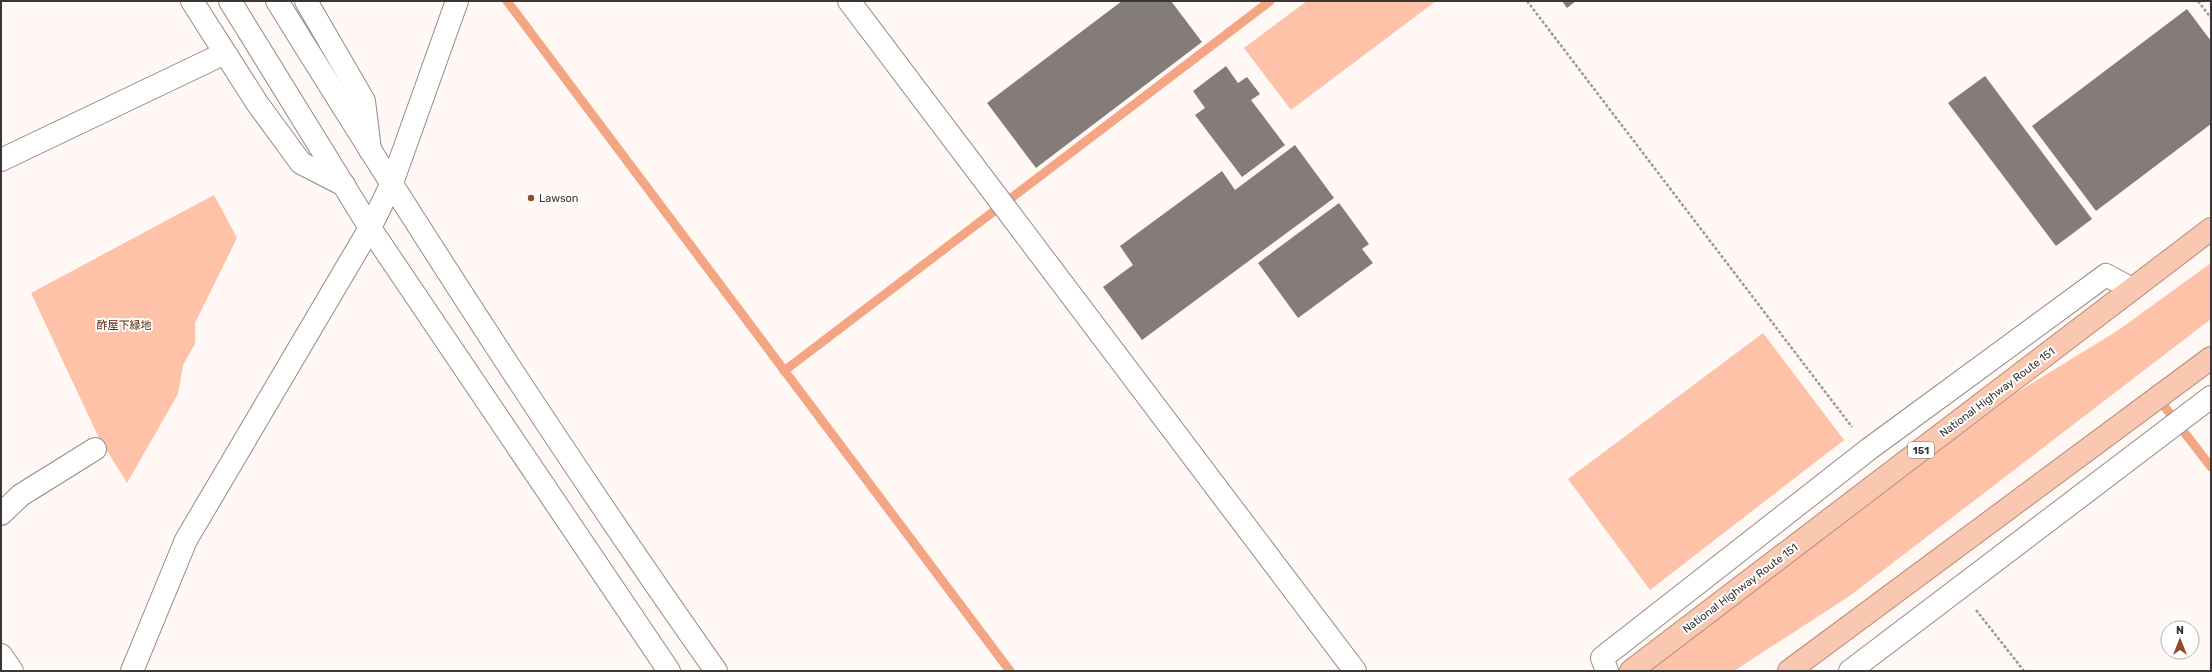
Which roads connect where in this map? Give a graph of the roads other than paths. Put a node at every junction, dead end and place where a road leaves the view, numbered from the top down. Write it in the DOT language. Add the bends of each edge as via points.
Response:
graph roads {
  1 [pos="192,1"];
  2 [pos="230,1"];
  3 [pos="277,1"];
  4 [pos="306,1"];
  5 [pos="457,1"];
  6 [pos="849,1"];
  7 [pos="225,53"];
  8 [pos="370,150"];
  9 [pos="1,160"];
  10 [pos="392,183"];
  11 [pos="344,185"];
  12 [pos="370,228"];
  13 [pos="2211,229"];
  14 [pos="2132,289"];
  15 [pos="2211,358"];
  16 [pos="2211,397"];
  17 [pos="95,449"];
  18 [pos="1,514"];
  19 [pos="1,655"];
  20 [pos="12,671"];
  21 [pos="132,671"];
  22 [pos="669,671"];
  23 [pos="716,671"];
  24 [pos="1355,671"];
  25 [pos="1607,671"];
  26 [pos="1631,671"];
  27 [pos="1789,671"];
  28 [pos="1850,671"];
  1 -- 7 [label="street"];
  2 -- 11 [label="street"];
  3 -- 8 [label="street"];
  4 -- 8 [label="street" via="364,101"];
  5 -- 10 [label="street"];
  6 -- 24 [label="street"];
  7 -- 9 [label="street"];
  7 -- 11 [label="street" via="257,103 301,163"];
  8 -- 10 [label="street"];
  10 -- 12 [label="street"];
  10 -- 23 [label="street" via="620,535"];
  11 -- 12 [label="street"];
  12 -- 21 [label="street" via="186,540"];
  12 -- 22 [label="street"];
  13 -- 14 [label="highway, National Highway Route 151 / 151"];
  14 -- 25 [label="street" via="2106,275 1869,449 1602,658"];
  14 -- 26 [label="highway, National Highway Route 151 / 151"];
  15 -- 27 [label="highway"];
  16 -- 28 [label="street"];
  17 -- 18 [label="street" via="21,496"];
  19 -- 20 [label="street"];
}
